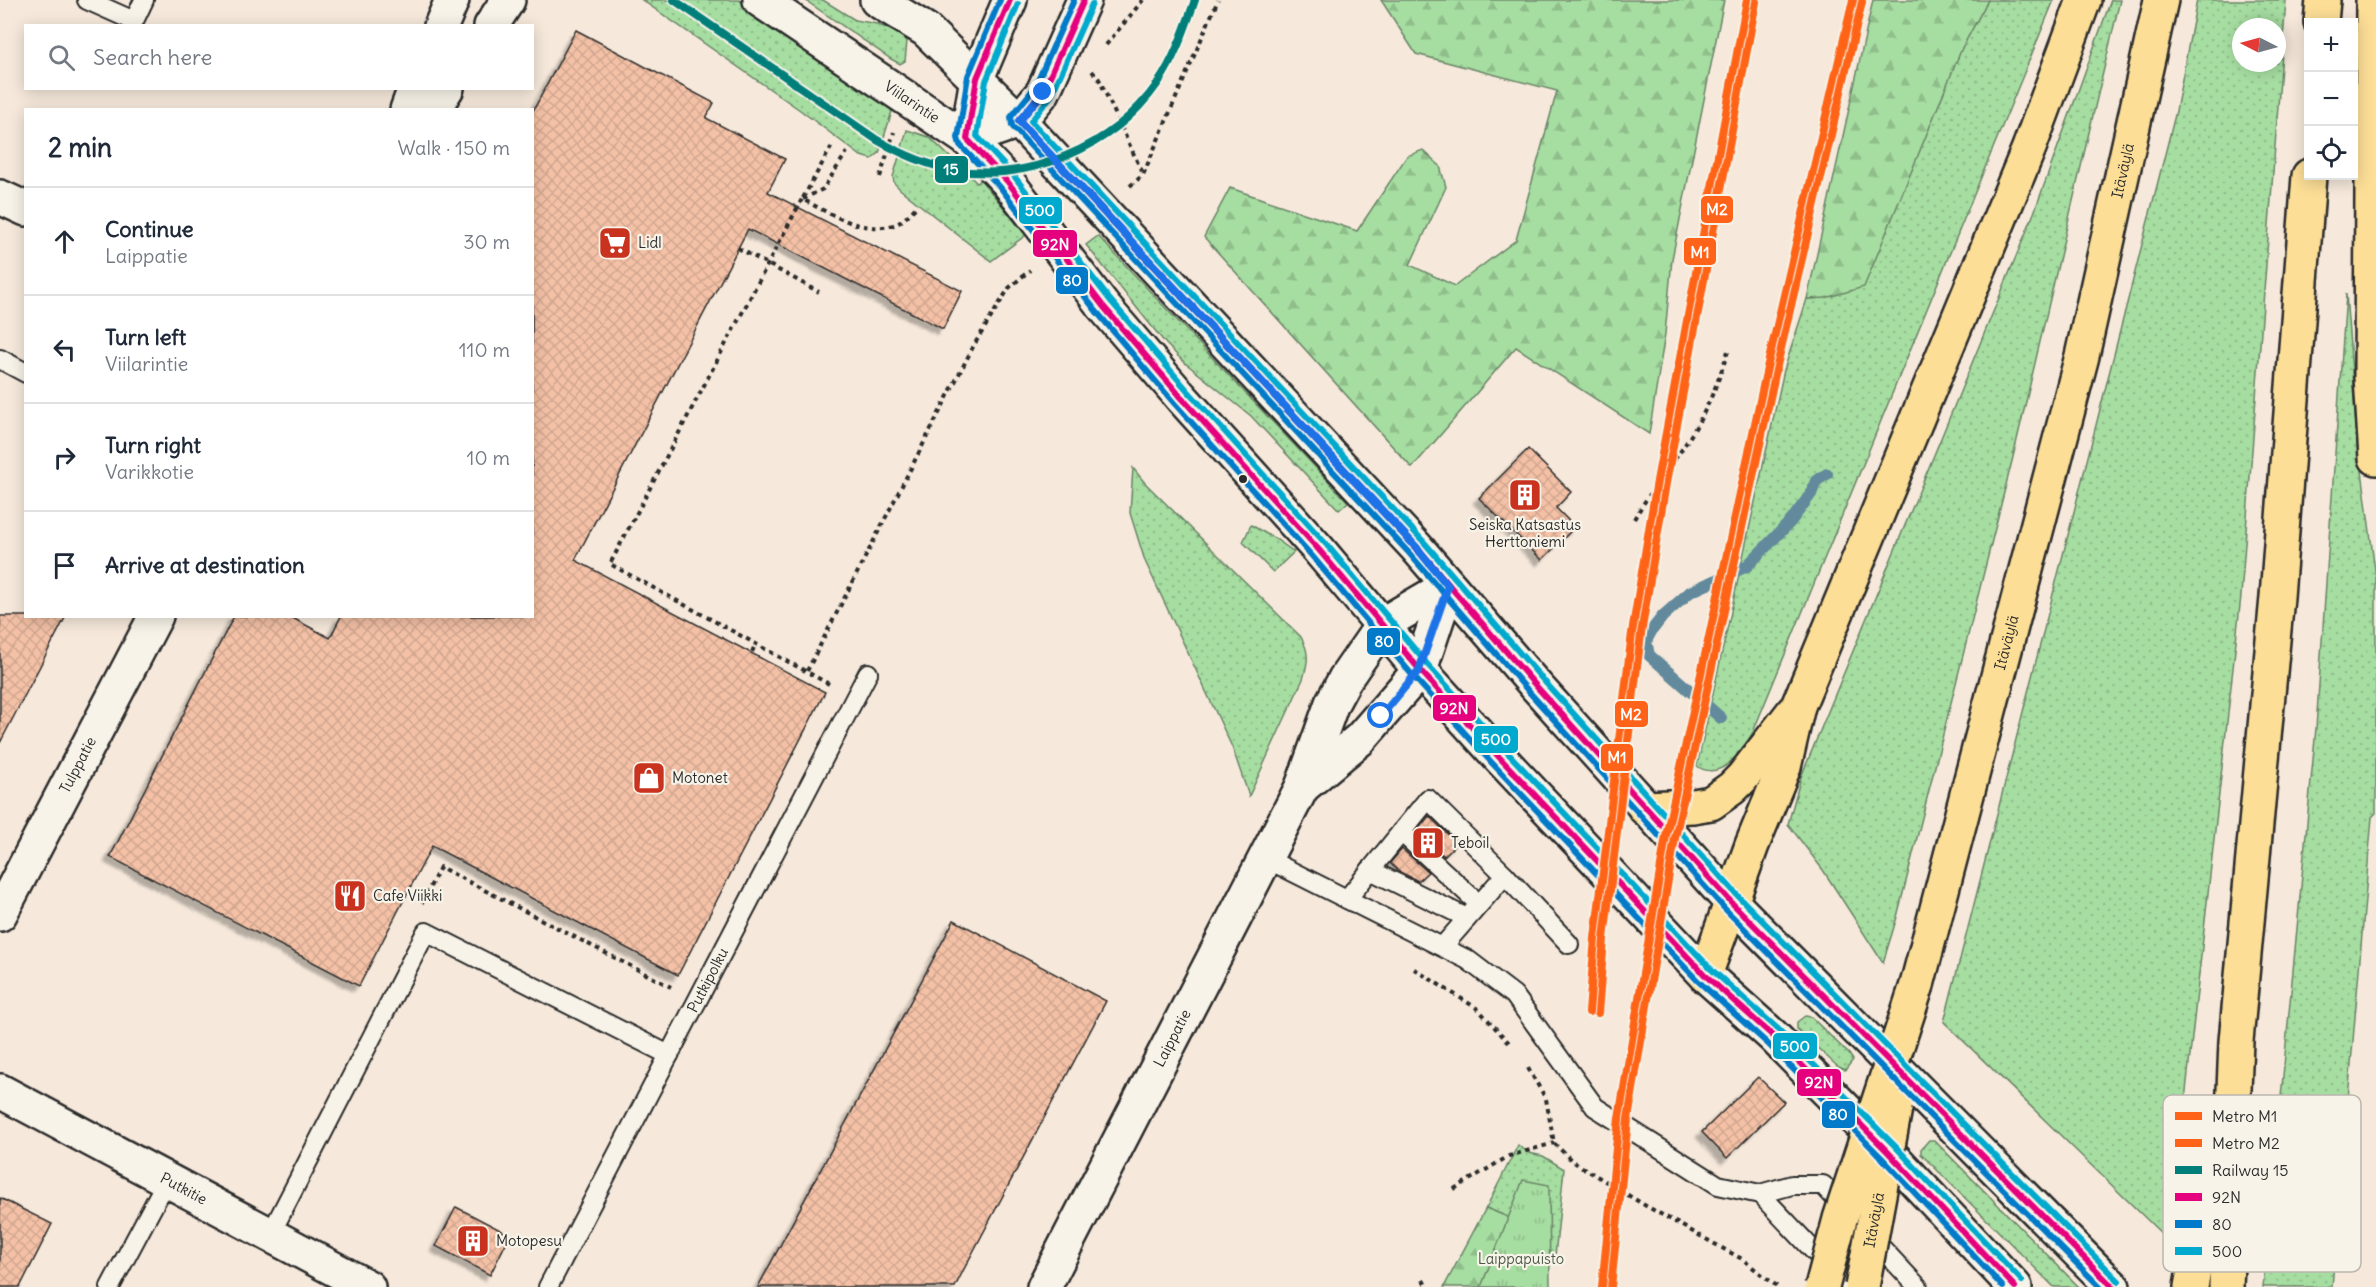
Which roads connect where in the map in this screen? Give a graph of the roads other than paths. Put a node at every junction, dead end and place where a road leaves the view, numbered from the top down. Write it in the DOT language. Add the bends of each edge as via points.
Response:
graph roads {
  1 [pos="87,0"];
  2 [pos="144,0"];
  3 [pos="452,0"];
  4 [pos="508,0"];
  5 [pos="760,0"];
  6 [pos="877,0"];
  7 [pos="1010,0"];
  8 [pos="1084,0"];
  9 [pos="2084,0"];
  10 [pos="2161,0"];
  11 [pos="2323,0"];
  12 [pos="2373,0"];
  13 [pos="2321,18"];
  14 [pos="442,24"];
  15 [pos="491,24"];
  16 [pos="977,78"];
  17 [pos="414,90"];
  18 [pos="446,90"];
  19 [pos="408,108"];
  20 [pos="434,108"];
  21 [pos="1019,121"];
  22 [pos="967,139"];
  23 [pos="2309,180"];
  24 [pos="0,197"];
  25 [pos="24,208"];
  26 [pos="0,359"];
  27 [pos="24,372"];
  28 [pos="2376,458"];
  29 [pos="1448,586"];
  30 [pos="155,618"];
  31 [pos="1383,624"];
  32 [pos="1419,670"];
  33 [pos="868,673"];
  34 [pos="1798,706"];
  35 [pos="1302,788"];
  36 [pos="1645,808"];
  37 [pos="1401,832"];
  38 [pos="1265,858"];
  39 [pos="1370,870"];
  40 [pos="1505,875"];
  41 [pos="1347,899"];
  42 [pos="1732,903"];
  43 [pos="1479,904"];
  44 [pos="0,914"];
  45 [pos="1467,918"];
  46 [pos="1569,944"];
  47 [pos="1443,946"];
  48 [pos="1705,975"];
  49 [pos="1917,985"];
  50 [pos="2236,1041"];
  51 [pos="669,1055"];
  52 [pos="0,1091"];
  53 [pos="2226,1095"];
  54 [pos="2234,1095"];
  55 [pos="167,1180"];
  56 [pos="1760,1194"];
  57 [pos="270,1234"];
  58 [pos="2227,1272"];
  59 [pos="110,1287"];
  60 [pos="368,1287"];
  61 [pos="548,1287"];
  62 [pos="1044,1287"];
  63 [pos="1822,1287"];
  64 [pos="1848,1287"];
  65 [pos="1862,1287"];
  66 [pos="1918,1287"];
  67 [pos="2015,1287"];
  68 [pos="2113,1287"];
  69 [pos="2226,1287"];
  1 -- 2 [label="lane" via="134,21"];
  3 -- 14 [label="main road"];
  4 -- 15 [label="main road"];
  5 -- 22 [label="main road, Viilarintie"];
  6 -- 16 [label="main road" via="926,30"];
  7 -- 16 [label="main road"];
  8 -- 21 [label="main road" via="1043,92"];
  9 -- 34 [label="highway" via="2029,148"];
  10 -- 49 [label="highway, Itäväylä" via="2082,356"];
  11 -- 13 [label="highway"];
  12 -- 28 [label="highway" via="2371,366"];
  16 -- 21 [label="main road"];
  16 -- 22 [label="main road"];
  17 -- 19 [label="main road"];
  18 -- 20 [label="main road"];
  21 -- 22 [label="main road"];
  21 -- 29 [label="main road"];
  22 -- 31 [label="main road, Viilarintie" via="1007,181 1103,306 1180,397"];
  23 -- 50 [label="highway" via="2277,597"];
  24 -- 25 [label="main road"];
  26 -- 27 [label="lane"];
  29 -- 31 [label="main road, Laippatie"];
  29 -- 32 [label="main road, Laippatie"];
  29 -- 36 [label="main road"];
  30 -- 44 [label="main road, Tulppatie"];
  31 -- 32 [label="main road, Viilarintie"];
  31 -- 35 [label="main road, Laippatie" via="1332,703"];
  32 -- 35 [label="main road, Laippatie" via="1360,740"];
  32 -- 48 [label="main road, Viilarintie"];
  33 -- 51 [label="lane, Putkipolku"];
  34 -- 36 [label="highway" via="1742,778 1725,793 1710,803"];
  34 -- 42 [label="highway" via="1784,767"];
  35 -- 38 [label="main road, Laippatie"];
  36 -- 42 [label="main road"];
  37 -- 39 [label="lane"];
  37 -- 40 [label="lane" via="1428,799"];
  37 -- 43 [label="lane"];
  38 -- 41 [label="lane"];
  38 -- 62 [label="main road, Laippatie"];
  39 -- 41 [label="lane"];
  39 -- 45 [label="lane"];
  40 -- 43 [label="lane"];
  40 -- 46 [label="lane"];
  41 -- 47 [label="lane"];
  42 -- 48 [label="highway"];
  42 -- 68 [label="main road"];
  43 -- 45 [label="lane"];
  45 -- 47 [label="lane"];
  47 -- 56 [label="lane" via="1514,996 1595,1107 1718,1185"];
  48 -- 67 [label="main road, Viilarintie" via="1773,1035"];
  49 -- 63 [label="highway, bridge" via="1840,1219"];
  49 -- 65 [label="highway, Itäväylä, bridge"];
  50 -- 53 [label="highway"];
  50 -- 54 [label="highway"];
  51 -- 57 [label="lane" via="426,932"];
  51 -- 61 [label="lane, Putkipolku"];
  52 -- 55 [label="main road, Putkitie"];
  55 -- 57 [label="main road, Putkitie"];
  55 -- 59 [label="lane"];
  56 -- 64 [label="lane"];
  56 -- 66 [label="lane" via="1792,1185 1823,1185"];
  57 -- 60 [label="main road, Putkitie"];
  58 -- 69 [label="highway"];
}
